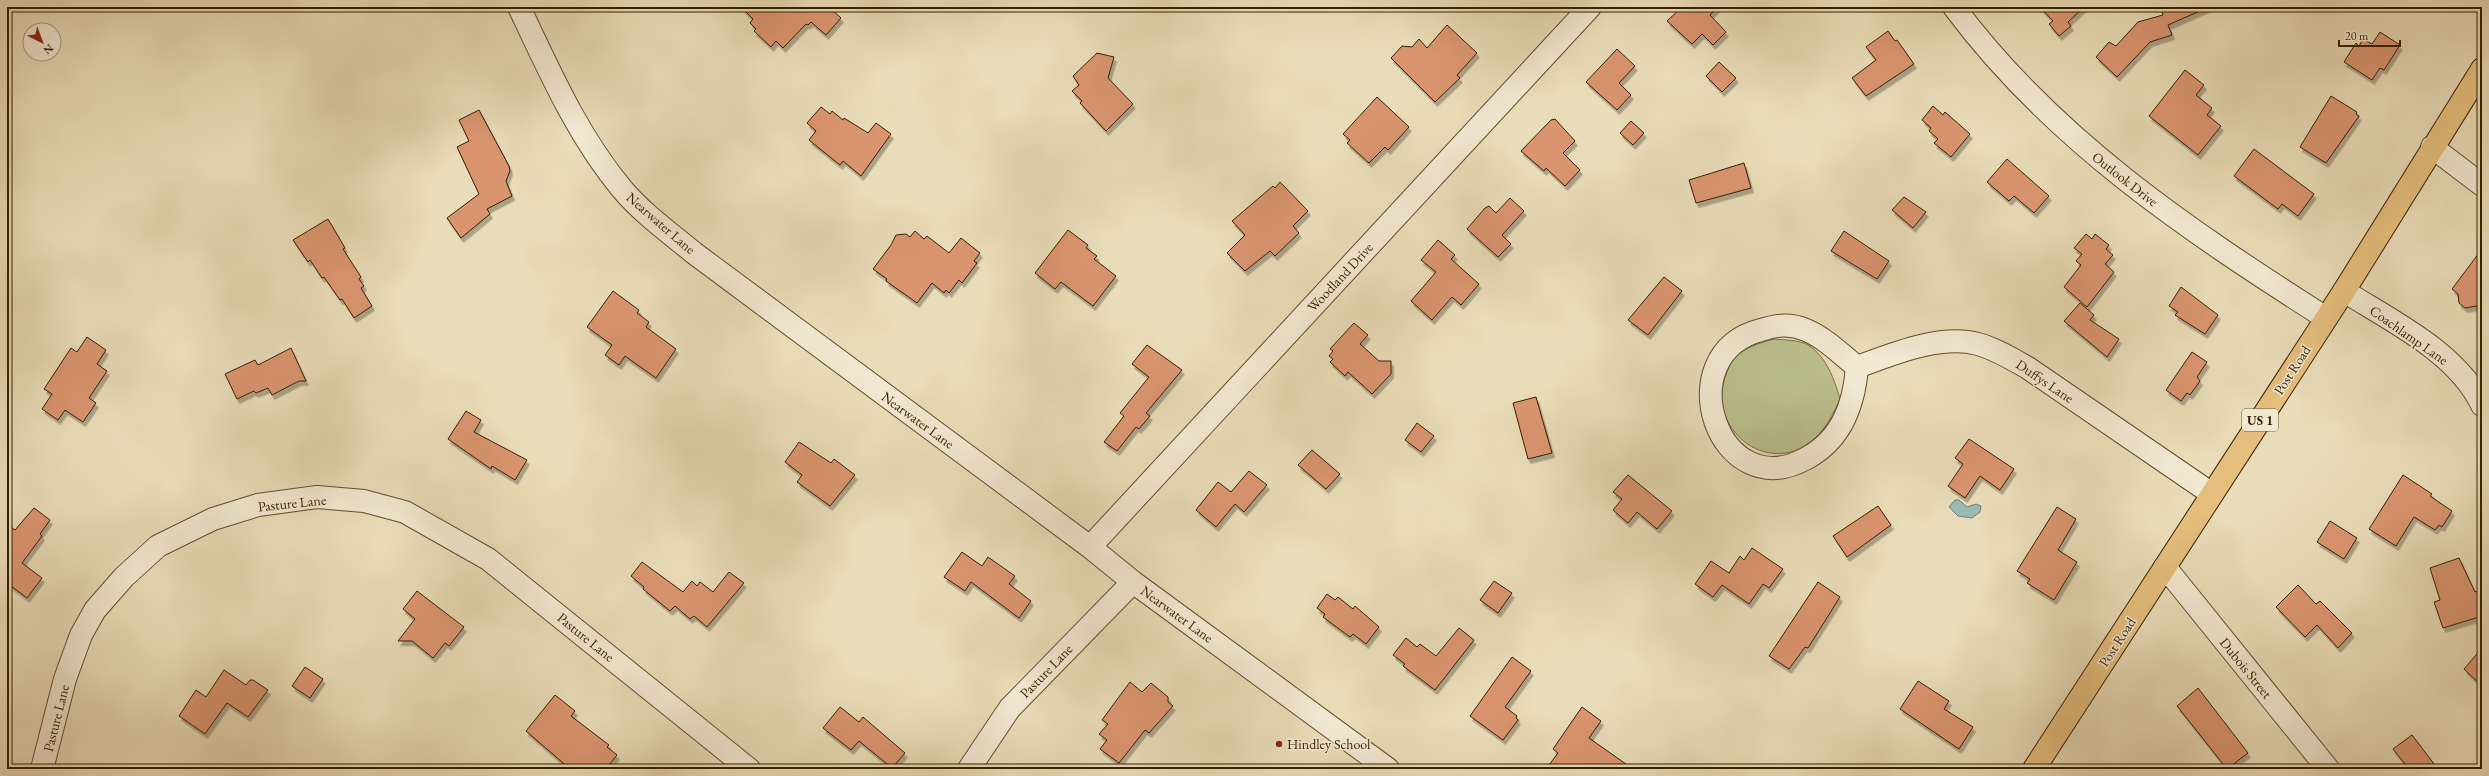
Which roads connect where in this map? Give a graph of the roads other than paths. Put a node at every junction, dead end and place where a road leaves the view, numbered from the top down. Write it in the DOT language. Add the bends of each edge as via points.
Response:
graph roads {
  1 [pos="519,7"];
  2 [pos="1590,7"];
  3 [pos="1954,7"];
  4 [pos="2482,69"];
  5 [pos="2432,147"];
  6 [pos="2482,186"];
  7 [pos="2344,291"];
  8 [pos="2326,318"];
  9 [pos="1857,367"];
  10 [pos="2482,405"];
  11 [pos="2212,494"];
  12 [pos="1090,547"];
  13 [pos="2165,567"];
  14 [pos="1133,582"];
  15 [pos="42,769"];
  16 [pos="748,769"];
  17 [pos="969,769"];
  18 [pos="1388,769"];
  19 [pos="2034,769"];
  20 [pos="2328,769"];
  1 -- 12 [label="street, Nearwater Lane" via="561,95 591,149 623,190 656,222 874,388"];
  2 -- 12 [label="street, Woodland Drive"];
  3 -- 8 [label="street, Outlook Drive" via="1995,61 2083,146 2181,222"];
  4 -- 5 [label="main road, Post Road / US 1"];
  5 -- 6 [label="street"];
  5 -- 7 [label="main road, Post Road / US 1"];
  7 -- 8 [label="main road, Post Road / US 1"];
  7 -- 10 [label="street, Coachlamp Lane" via="2421,340 2465,379"];
  8 -- 11 [label="main road, Post Road / US 1"];
  9 -- 9 [label="street" via="1805,329 1783,324 1749,333 1725,351 1713,377 1710,403 1719,432 1730,449 1752,465 1773,470 1792,467 1815,454 1836,436 1855,390"];
  9 -- 11 [label="street, Duffys Lane" via="1897,352 1936,342 1983,346 2002,353 2028,368"];
  11 -- 13 [label="main road, Post Road / US 1"];
  12 -- 14 [label="street, Nearwater Lane"];
  13 -- 19 [label="main road, Post Road / US 1"];
  13 -- 20 [label="street, Dubois Street"];
  14 -- 17 [label="street, Pasture Lane" via="1010,708"];
  14 -- 18 [label="street, Nearwater Lane"];
  15 -- 16 [label="street, Pasture Lane" via="65,679 81,635 95,610 124,577 158,546 213,519 258,505 317,497 364,501 405,512 488,559"];
}
